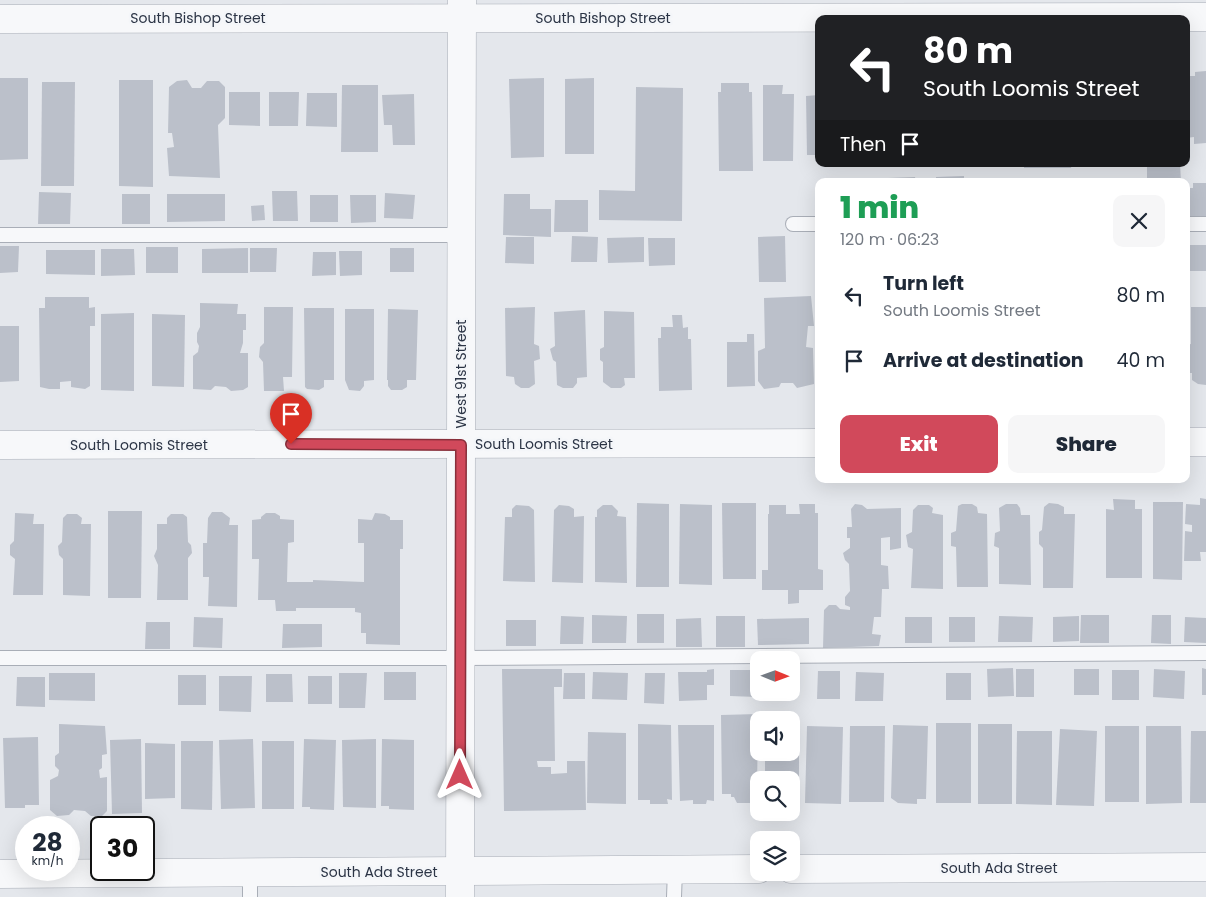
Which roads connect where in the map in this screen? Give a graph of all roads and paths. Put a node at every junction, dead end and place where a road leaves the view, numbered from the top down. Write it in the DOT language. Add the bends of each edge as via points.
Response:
graph roads {
  1 [pos="462,9"];
  2 [pos="1020,15"];
  3 [pos="1190,17"];
  4 [pos="1206,17"];
  5 [pos="0,19"];
  6 [pos="793,224"];
  7 [pos="815,224"];
  8 [pos="1190,224"];
  9 [pos="1206,224"];
  10 [pos="0,235"];
  11 [pos="460,235"];
  12 [pos="1190,442"];
  13 [pos="1206,442"];
  14 [pos="815,443"];
  15 [pos="0,445"];
  16 [pos="461,445"];
  17 [pos="1206,653"];
  18 [pos="0,658"];
  19 [pos="460,658"];
  20 [pos="1206,867"];
  21 [pos="750,869"];
  22 [pos="800,869"];
  23 [pos="674,870"];
  24 [pos="0,874"];
  25 [pos="460,884"];
  26 [pos="250,885"];
  27 [pos="674,897"];
  1 -- 2 [label="street, South Bishop Street"];
  1 -- 5 [label="street, South Bishop Street"];
  1 -- 11 [label="street, West 91st Street"];
  3 -- 4 [label="street, South Bishop Street"];
  6 -- 7 [label="lane"];
  8 -- 9 [label="lane"];
  10 -- 11 [label="lane"];
  11 -- 16 [label="street, West 91st Street"];
  12 -- 13 [label="street"];
  14 -- 16 [label="street, South Loomis Street"];
  15 -- 16 [label="street, South Loomis Street"];
  16 -- 19 [label="street, West 91st Street"];
  17 -- 19 [label="lane"];
  18 -- 19 [label="lane"];
  19 -- 25 [label="street, West 91st Street"];
  20 -- 22 [label="street, South Ada Street"];
  21 -- 23 [label="street, South Ada Street"];
  23 -- 25 [label="street, South Ada Street"];
  23 -- 27 [label="lane"];
  24 -- 26 [label="street, South Ada Street"];
  25 -- 26 [label="street, South Ada Street"];
}
